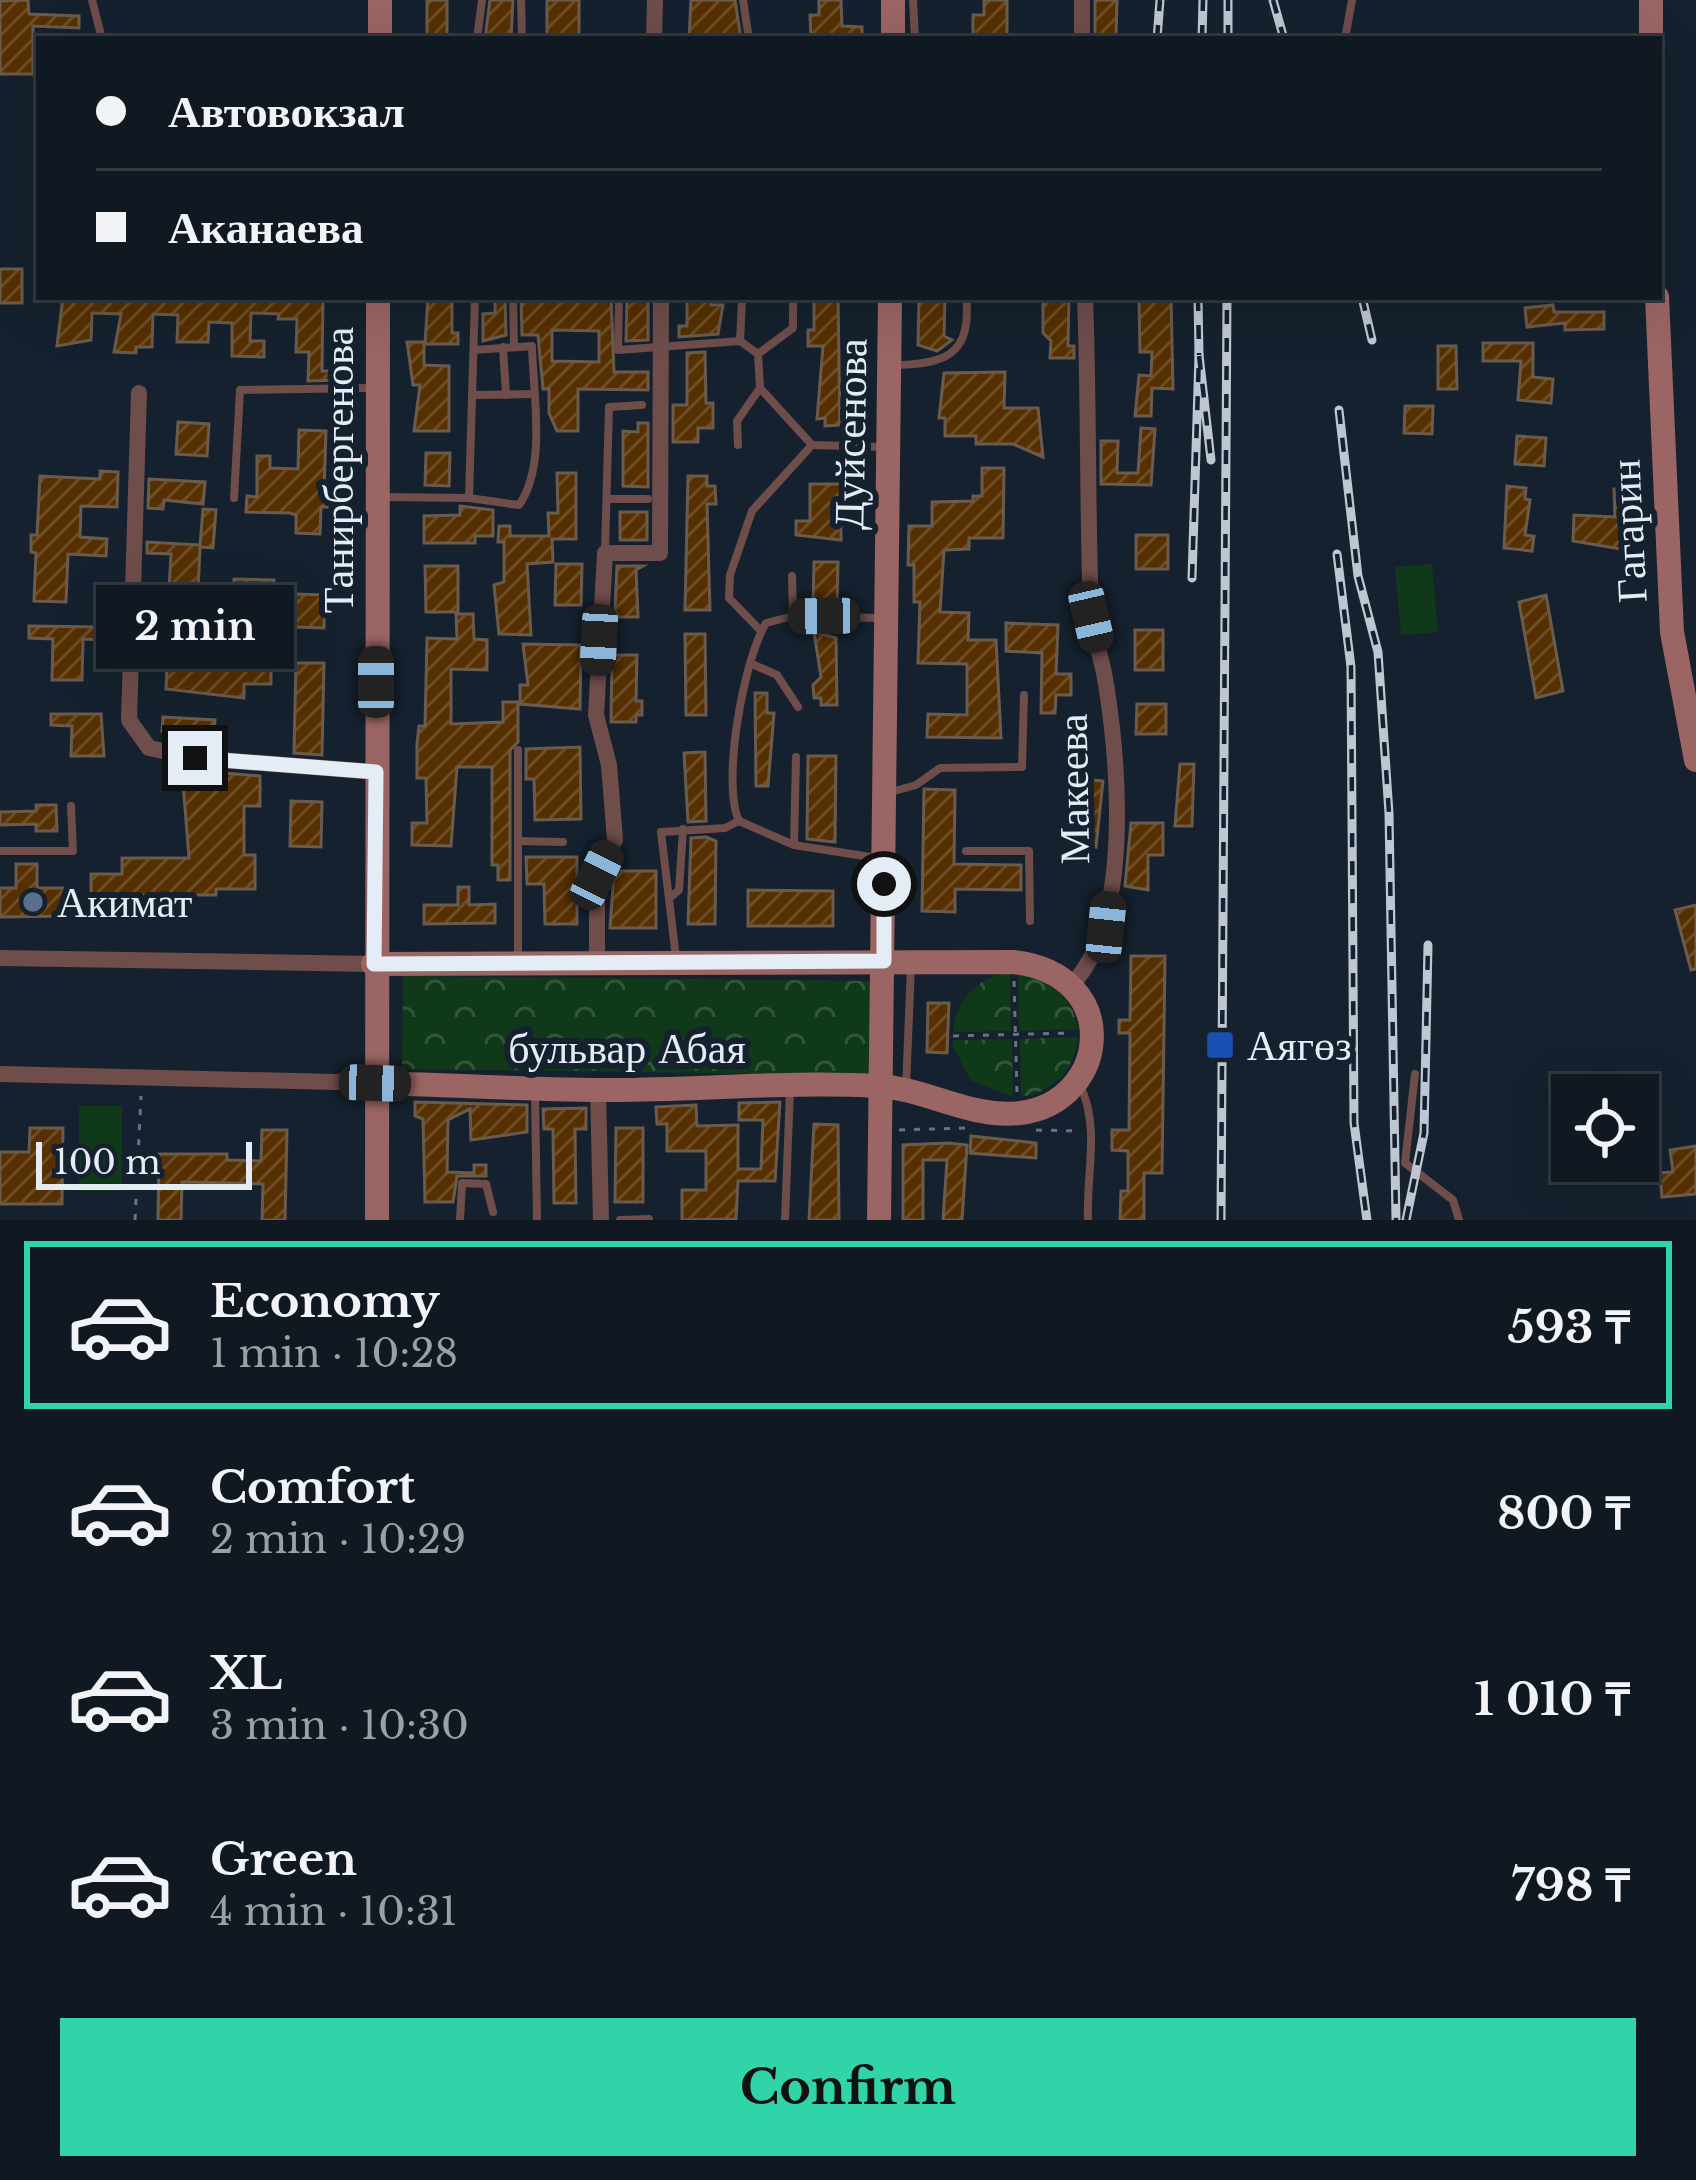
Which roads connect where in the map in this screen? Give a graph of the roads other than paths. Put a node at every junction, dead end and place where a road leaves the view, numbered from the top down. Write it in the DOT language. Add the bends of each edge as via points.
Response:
graph roads {
  1 [pos="92,0"];
  2 [pos="380,0"];
  3 [pos="482,0"];
  4 [pos="521,0"];
  5 [pos="655,0"];
  6 [pos="743,0"];
  7 [pos="893,0"];
  8 [pos="913,0"];
  9 [pos="1082,0"];
  10 [pos="1352,0"];
  11 [pos="1651,0"];
  12 [pos="101,36"];
  13 [pos="380,36"];
  14 [pos="477,36"];
  15 [pos="521,36"];
  16 [pos="654,36"];
  17 [pos="749,36"];
  18 [pos="893,36"];
  19 [pos="915,36"];
  20 [pos="1082,36"];
  21 [pos="1346,36"];
  22 [pos="1652,36"];
  23 [pos="378,300"];
  24 [pos="475,300"];
  25 [pos="513,300"];
  26 [pos="619,300"];
  27 [pos="661,300"];
  28 [pos="890,300"];
  29 [pos="966,300"];
  30 [pos="1085,300"];
  31 [pos="1657,300"];
  32 [pos="742,301"];
  33 [pos="793,304"];
  34 [pos="740,341"];
  35 [pos="509,347"];
  36 [pos="474,350"];
  37 [pos="662,350"];
  38 [pos="758,354"];
  39 [pos="890,365"];
  40 [pos="377,388"];
  41 [pos="760,388"];
  42 [pos="139,393"];
  43 [pos="506,394"];
  44 [pos="533,394"];
  45 [pos="472,395"];
  46 [pos="642,405"];
  47 [pos="738,445"];
  48 [pos="812,445"];
  49 [pos="889,447"];
  50 [pos="376,497"];
  51 [pos="234,498"];
  52 [pos="469,498"];
  53 [pos="608,499"];
  54 [pos="648,499"];
  55 [pos="604,553"];
  56 [pos="792,576"];
  57 [pos="793,616"];
  58 [pos="887,618"];
  59 [pos="760,631"];
  60 [pos="752,664"];
  61 [pos="1689,686"];
  62 [pos="1024,695"];
  63 [pos="797,707"];
  64 [pos="518,750"];
  65 [pos="796,757"];
  66 [pos="1696,760"];
  67 [pos="376,772"];
  68 [pos="885,793"];
  69 [pos="71,806"];
  70 [pos="739,821"];
  71 [pos="682,829"];
  72 [pos="518,841"];
  73 [pos="562,842"];
  74 [pos="794,845"];
  75 [pos="0,851"];
  76 [pos="965,851"];
  77 [pos="884,859"];
  78 [pos="672,896"];
  79 [pos="1030,921"];
  80 [pos="0,958"];
  81 [pos="884,961"];
  82 [pos="911,961"];
  83 [pos="518,963"];
  84 [pos="598,963"];
  85 [pos="676,963"];
  86 [pos="374,964"];
  87 [pos="1073,983"];
  88 [pos="0,1074"];
  89 [pos="1415,1074"];
  90 [pos="1078,1081"];
  91 [pos="375,1083"];
  92 [pos="879,1086"];
  93 [pos="790,1087"];
  94 [pos="535,1088"];
  95 [pos="598,1089"];
  96 [pos="906,1090"];
  97 [pos="493,1212"];
  98 [pos="649,1219"];
  99 [pos="377,1220"];
  100 [pos="460,1220"];
  101 [pos="537,1220"];
  102 [pos="602,1220"];
  103 [pos="620,1220"];
  104 [pos="785,1220"];
  105 [pos="879,1220"];
  106 [pos="1088,1220"];
  107 [pos="1459,1220"];
  1 -- 12 [label="lane"];
  2 -- 13 [label="street"];
  3 -- 14 [label="lane"];
  4 -- 15 [label="lane"];
  5 -- 16 [label="street"];
  6 -- 17 [label="lane"];
  7 -- 18 [label="street"];
  8 -- 19 [label="lane"];
  9 -- 20 [label="street"];
  10 -- 21 [label="lane"];
  11 -- 22 [label="street"];
  23 -- 40 [label="street, Танирбергенова"];
  24 -- 36 [label="lane"];
  25 -- 35 [label="lane"];
  26 -- 37 [label="lane" via="618,350"];
  27 -- 37 [label="street"];
  28 -- 39 [label="street, Дуйсенова"];
  29 -- 39 [label="lane" via="963,344 938,362"];
  30 -- 87 [label="street, Макеева" via="1091,617 1115,784 1106,927"];
  31 -- 61 [label="street, Гагарин" via="1668,584"];
  32 -- 34 [label="lane"];
  33 -- 38 [label="lane" via="793,328"];
  34 -- 37 [label="lane"];
  34 -- 38 [label="lane"];
  35 -- 36 [label="lane"];
  35 -- 43 [label="lane"];
  35 -- 44 [label="lane" via="532,346"];
  36 -- 45 [label="lane"];
  37 -- 55 [label="street" via="660,553"];
  38 -- 41 [label="lane"];
  39 -- 49 [label="street, Дуйсенова"];
  40 -- 50 [label="street, Танирбергенова"];
  40 -- 51 [label="lane" via="240,390"];
  41 -- 47 [label="lane" via="737,421"];
  41 -- 48 [label="lane"];
  42 -- 67 [label="street" via="129,720 139,737 149,748 195,758"];
  43 -- 44 [label="lane"];
  43 -- 45 [label="lane"];
  44 -- 52 [label="lane" via="532,487 519,505"];
  45 -- 52 [label="lane"];
  46 -- 53 [label="lane" via="610,406"];
  48 -- 49 [label="lane"];
  48 -- 59 [label="lane" via="752,511 730,575 729,598"];
  49 -- 58 [label="street, Дуйсенова"];
  50 -- 52 [label="lane"];
  50 -- 67 [label="street, Танирбергенова"];
  53 -- 54 [label="lane"];
  53 -- 55 [label="lane"];
  55 -- 84 [label="street" via="596,716 615,840 597,875"];
  56 -- 57 [label="lane"];
  57 -- 58 [label="lane"];
  57 -- 59 [label="lane"];
  58 -- 68 [label="street, Дуйсенова"];
  59 -- 60 [label="lane"];
  60 -- 63 [label="lane" via="777,675"];
  60 -- 70 [label="lane" via="736,735"];
  61 -- 66 [label="street, Гагарин"];
  62 -- 68 [label="lane" via="1022,767 940,768"];
  64 -- 72 [label="lane"];
  65 -- 74 [label="lane"];
  67 -- 86 [label="street, Танирбергенова"];
  68 -- 77 [label="street, Дуйсенова"];
  69 -- 75 [label="lane" via="73,851"];
  70 -- 71 [label="lane"];
  70 -- 74 [label="lane"];
  71 -- 78 [label="lane" via="679,890"];
  71 -- 78 [label="lane" via="661,832"];
  72 -- 73 [label="lane"];
  72 -- 83 [label="lane"];
  74 -- 77 [label="lane"];
  76 -- 79 [label="lane" via="1029,850"];
  77 -- 81 [label="street, Дуйсенова"];
  78 -- 85 [label="lane"];
  80 -- 86 [label="street"];
  81 -- 82 [label="street"];
  81 -- 85 [label="street, бульвар Абая"];
  81 -- 92 [label="street, Дуйсенова"];
  82 -- 87 [label="street" via="1013,962 1056,970"];
  82 -- 96 [label="lane"];
  83 -- 84 [label="street, бульвар Абая"];
  83 -- 86 [label="street, бульвар Абая"];
  84 -- 85 [label="street, бульвар Абая"];
  86 -- 91 [label="street, Танирбергенова"];
  87 -- 90 [label="street" via="1092,1033"];
  88 -- 91 [label="street"];
  89 -- 107 [label="lane" via="1405,1163 1454,1200"];
  90 -- 96 [label="street" via="1017,1114 974,1111"];
  90 -- 106 [label="lane" via="1094,1132"];
  91 -- 94 [label="street, бульвар Абая"];
  91 -- 99 [label="street, Танирбергенова"];
  92 -- 93 [label="street, бульвар Абая"];
  92 -- 96 [label="street"];
  92 -- 105 [label="street, Дуйсенова"];
  93 -- 95 [label="street, бульвар Абая"];
  93 -- 104 [label="lane"];
  94 -- 95 [label="street, бульвар Абая"];
  94 -- 101 [label="lane"];
  95 -- 102 [label="street"];
  97 -- 100 [label="lane" via="486,1184 461,1183"];
  98 -- 103 [label="lane"];
}
